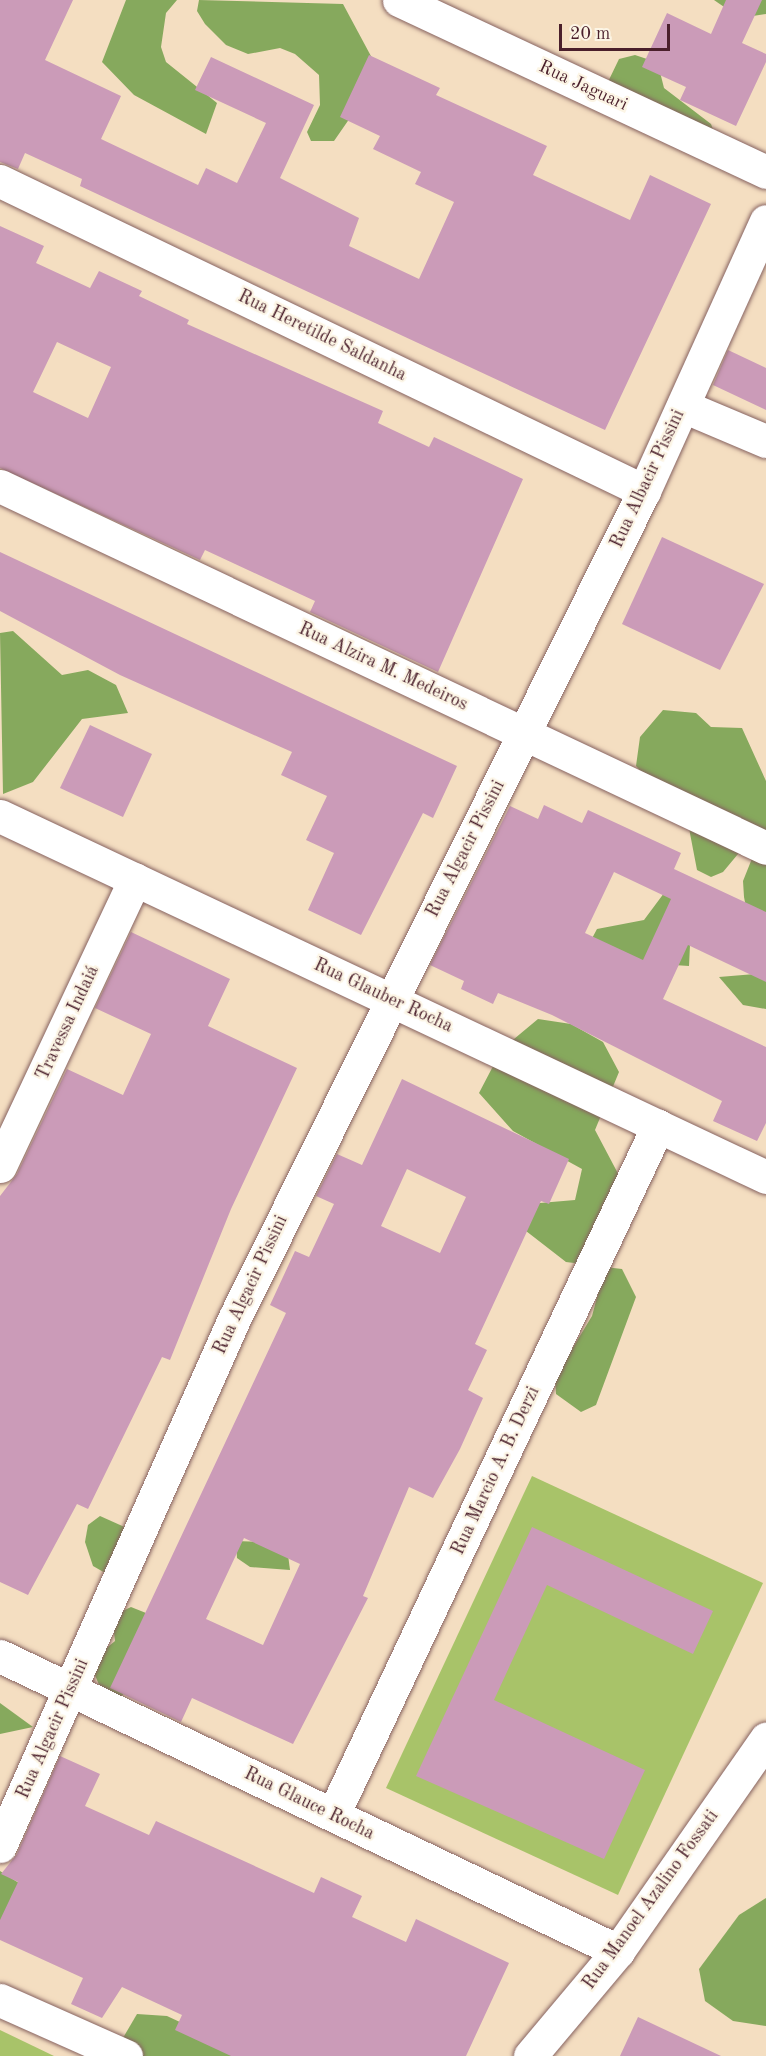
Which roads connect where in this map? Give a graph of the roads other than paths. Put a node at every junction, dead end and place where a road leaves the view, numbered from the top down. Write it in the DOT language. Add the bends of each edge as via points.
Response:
graph roads {
  1 [pos="399,0"];
  2 [pos="766,172"];
  3 [pos="0,181"];
  4 [pos="766,221"];
  5 [pos="683,405"];
  6 [pos="766,441"];
  7 [pos="0,486"];
  8 [pos="644,491"];
  9 [pos="525,734"];
  10 [pos="0,816"];
  11 [pos="766,848"];
  12 [pos="135,879"];
  13 [pos="388,999"];
  14 [pos="658,1126"];
  15 [pos="0,1166"];
  16 [pos="766,1177"];
  17 [pos="0,1656"];
  18 [pos="72,1689"];
  19 [pos="766,1739"];
  20 [pos="333,1815"];
  21 [pos="0,1846"];
  22 [pos="618,1951"];
  23 [pos="0,2000"];
  24 [pos="126,2056"];
  25 [pos="530,2056"];
  1 -- 2 [label="street, Rua Jaguari"];
  3 -- 8 [label="street, Rua Heretilde Saldanha"];
  4 -- 5 [label="street, Rua Albacir Pissini"];
  5 -- 6 [label="street"];
  5 -- 8 [label="street, Rua Albacir Pissini"];
  7 -- 9 [label="street, Rua Alzira M. Medeiros"];
  8 -- 9 [label="street, Rua Albacir Pissini"];
  9 -- 11 [label="street, Rua Alzira M. Medeiros"];
  9 -- 13 [label="street, Rua Algacir Pissini"];
  10 -- 12 [label="street, Rua Glauber Rocha"];
  12 -- 13 [label="street, Rua Glauber Rocha"];
  12 -- 15 [label="street, Travessa Indaiá"];
  13 -- 14 [label="street, Rua Glauber Rocha"];
  13 -- 18 [label="street, Rua Algacir Pissini" via="234,1319"];
  14 -- 16 [label="street, Rua Glauber Rocha"];
  14 -- 20 [label="street, Rua Marcio A. B. Derzi"];
  17 -- 18 [label="street, Rua Glauce Rocha"];
  18 -- 20 [label="street, Rua Glauce Rocha"];
  18 -- 21 [label="street, Rua Algacir Pissini"];
  19 -- 22 [label="street, Rua Manoel Azalino Fossati"];
  20 -- 22 [label="street, Rua Glauce Rocha"];
  22 -- 25 [label="street, Rua Manoel Azalino Fossati"];
  23 -- 24 [label="street"];
}
